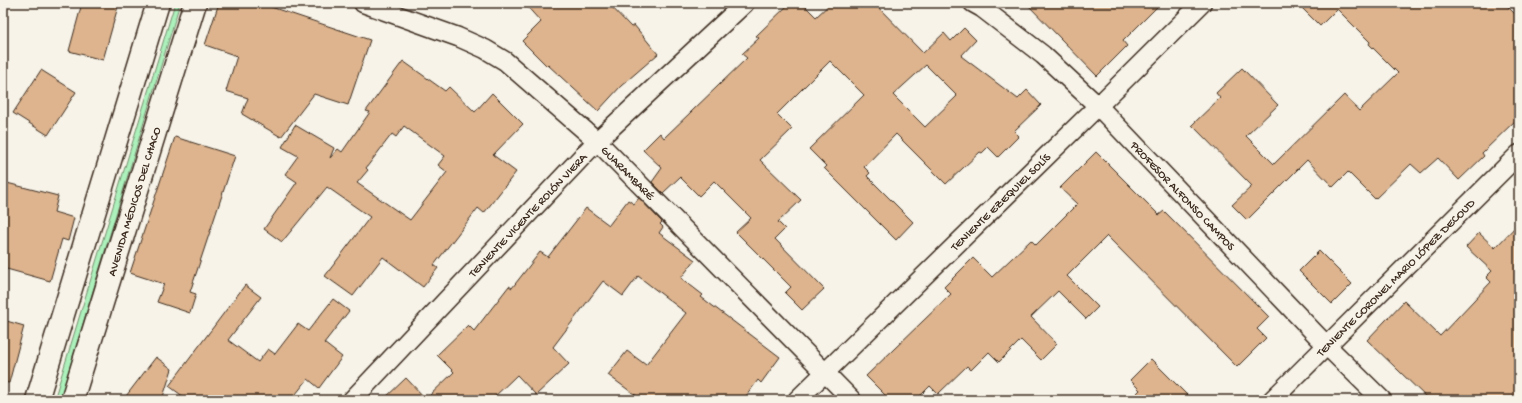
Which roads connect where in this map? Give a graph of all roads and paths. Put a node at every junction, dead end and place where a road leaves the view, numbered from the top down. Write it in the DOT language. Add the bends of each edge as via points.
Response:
graph roads {
  1 [pos="158,3"];
  2 [pos="195,3"];
  3 [pos="363,3"];
  4 [pos="745,3"];
  5 [pos="973,3"];
  6 [pos="1202,3"];
  7 [pos="1098,106"];
  8 [pos="598,141"];
  9 [pos="1519,154"];
  10 [pos="1327,346"];
  11 [pos="826,372"];
  12 [pos="37,400"];
  13 [pos="72,400"];
  14 [pos="352,400"];
  15 [pos="797,400"];
  16 [pos="852,400"];
  17 [pos="1272,400"];
  18 [pos="1382,400"];
  1 -- 12 [label="main road"];
  2 -- 13 [label="main road, AVENIDA MÉDICOS DEL CHACO"];
  3 -- 8 [label="street, GUARAMBARÉ" via="485,49 505,61"];
  4 -- 8 [label="street, TENIENTE VICENTE ROLÓN VIERA"];
  5 -- 7 [label="street, PROFESOR ALFONSO CAMPOS" via="1042,55"];
  6 -- 7 [label="street, TENIENTE EZEQUIEL SOLÍS"];
  7 -- 10 [label="street, PROFESOR ALFONSO CAMPOS"];
  7 -- 11 [label="street, TENIENTE EZEQUIEL SOLÍS"];
  8 -- 11 [label="street, GUARAMBARÉ"];
  8 -- 14 [label="street, TENIENTE VICENTE ROLÓN VIERA"];
  9 -- 10 [label="street, TENIENTE CORONEL MARIO LÓPEZ DECOUD"];
  10 -- 17 [label="street, TENIENTE CORONEL MARIO LÓPEZ DECOUD"];
  10 -- 18 [label="street, PROFESOR ALFONSO CAMPOS"];
  11 -- 15 [label="street, TENIENTE EZEQUIEL SOLÍS"];
  11 -- 16 [label="street, GUARAMBARÉ"];
}
